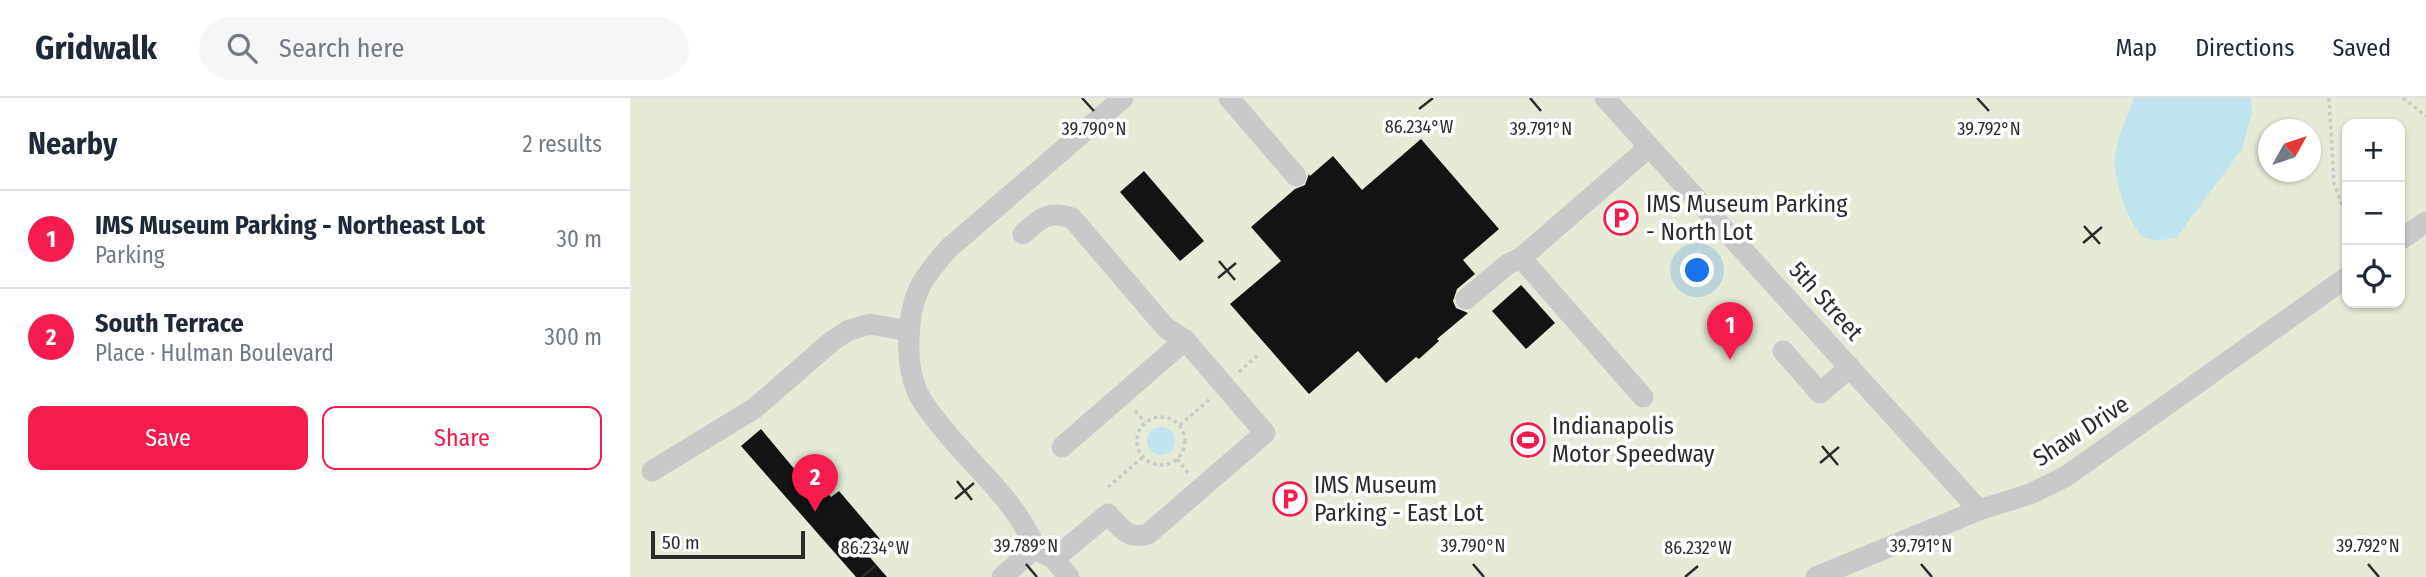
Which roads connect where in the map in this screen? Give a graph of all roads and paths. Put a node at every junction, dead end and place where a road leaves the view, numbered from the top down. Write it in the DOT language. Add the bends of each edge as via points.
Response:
graph roads {
  1 [pos="1229,98"];
  2 [pos="1605,98"];
  3 [pos="2329,98"];
  4 [pos="2403,98"];
  5 [pos="1113,101"];
  6 [pos="2426,116"];
  7 [pos="1649,147"];
  8 [pos="1296,176"];
  9 [pos="2342,204"];
  10 [pos="2426,222"];
  11 [pos="1023,234"];
  12 [pos="2405,237"];
  13 [pos="1521,258"];
  14 [pos="2342,281"];
  15 [pos="1466,299"];
  16 [pos="909,331"];
  17 [pos="1185,340"];
  18 [pos="1783,351"];
  19 [pos="1850,368"];
  20 [pos="1643,397"];
  21 [pos="1130,404"];
  22 [pos="1145,422"];
  23 [pos="1062,447"];
  24 [pos="1143,457"];
  25 [pos="1177,459"];
  26 [pos="652,471"];
  27 [pos="1192,477"];
  28 [pos="1100,478"];
  29 [pos="1108,487"];
  30 [pos="1116,496"];
  31 [pos="1979,510"];
  32 [pos="1045,554"];
  33 [pos="1002,577"];
  34 [pos="1069,577"];
  35 [pos="1816,577"];
  1 -- 8 [label="street"];
  2 -- 7 [label="street, 5th Street"];
  3 -- 9 [label="path" via="2334,183"];
  4 -- 6 [label="path"];
  5 -- 16 [label="street" via="928,271 916,292"];
  7 -- 13 [label="street"];
  7 -- 19 [label="street, 5th Street"];
  10 -- 12 [label="street"];
  11 -- 17 [label="street" via="1041,218 1057,213 1072,218 1166,328"];
  13 -- 15 [label="street"];
  13 -- 20 [label="street"];
  14 -- 31 [label="street, Shaw Drive" via="2065,477"];
  16 -- 26 [label="street" via="870,324 849,330 755,408"];
  16 -- 32 [label="street" via="917,391"];
  17 -- 23 [label="street"];
  17 -- 32 [label="street" via="1265,433 1148,534 1137,537 1124,531 1108,514"];
  18 -- 19 [label="street" via="1820,393"];
  19 -- 31 [label="street, 5th Street"];
  21 -- 22 [label="path"];
  22 -- 24 [label="path" via="1137,435"];
  22 -- 25 [label="path" via="1159,416 1180,425 1186,439"];
  24 -- 25 [label="path" via="1163,465"];
  24 -- 29 [label="path"];
  25 -- 27 [label="path"];
  28 -- 29 [label="path"];
  29 -- 30 [label="path"];
  31 -- 35 [label="street, Shaw Drive"];
  32 -- 33 [label="street"];
  32 -- 34 [label="street"];
}
